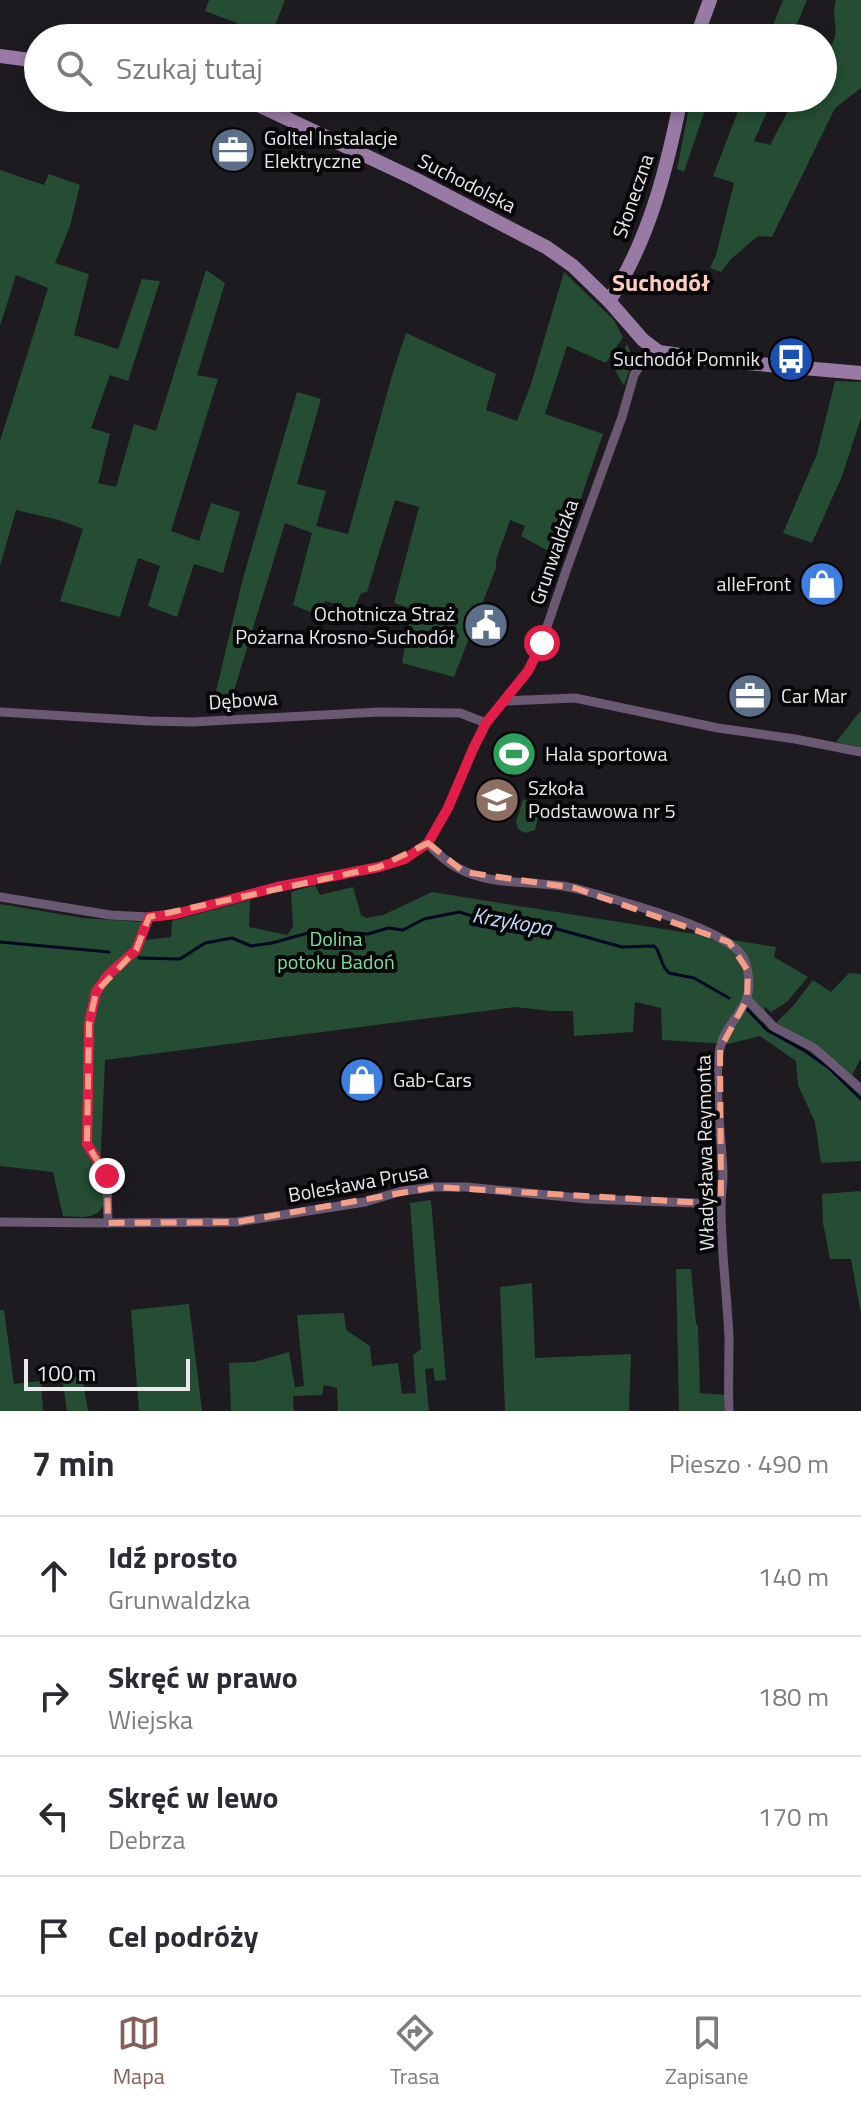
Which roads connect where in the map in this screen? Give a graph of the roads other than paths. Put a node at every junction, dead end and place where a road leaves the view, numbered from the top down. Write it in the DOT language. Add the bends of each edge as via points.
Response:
graph roads {
  1 [pos="710,0"];
  2 [pos="701,24"];
  3 [pos="0,56"];
  4 [pos="24,59"];
  5 [pos="273,112"];
  6 [pos="678,112"];
  7 [pos="609,301"];
  8 [pos="651,348"];
  9 [pos="861,373"];
  10 [pos="505,701"];
  11 [pos="0,712"];
  12 [pos="486,723"];
  13 [pos="861,752"];
  14 [pos="428,843"];
  15 [pos="0,897"];
  16 [pos="149,917"];
  17 [pos="747,999"];
  18 [pos="861,1089"];
  19 [pos="721,1204"];
  20 [pos="0,1222"];
  21 [pos="108,1223"];
  22 [pos="729,1411"];
  1 -- 2 [label="street"];
  3 -- 4 [label="street"];
  5 -- 7 [label="street, Suchodolska" via="535,241 573,266"];
  6 -- 7 [label="street, Słoneczna" via="659,189"];
  7 -- 8 [label="street, Suchodolska"];
  8 -- 9 [label="street" via="711,360"];
  8 -- 10 [label="street, Grunwaldzka" via="634,375 539,650"];
  10 -- 12 [label="street, Grunwaldzka"];
  10 -- 13 [label="street" via="575,698"];
  11 -- 12 [label="street, Dębowa" via="192,722 460,713"];
  12 -- 14 [label="street, Grunwaldzka"];
  14 -- 16 [label="street" via="405,859 379,867"];
  14 -- 17 [label="street" via="464,872 575,888 729,942 743,956 748,971"];
  15 -- 16 [label="street"];
  16 -- 21 [label="street" via="136,950 96,992 89,1024 87,1144 107,1176"];
  17 -- 18 [label="street" via="774,1027 814,1048"];
  17 -- 19 [label="street, Władysława Reymonta" via="720,1049"];
  19 -- 21 [label="street, Bolesława Prusa" via="435,1187 237,1222"];
  19 -- 22 [label="street, Władysława Reymonta"];
  20 -- 21 [label="street, Bolesława Prusa"];
}
